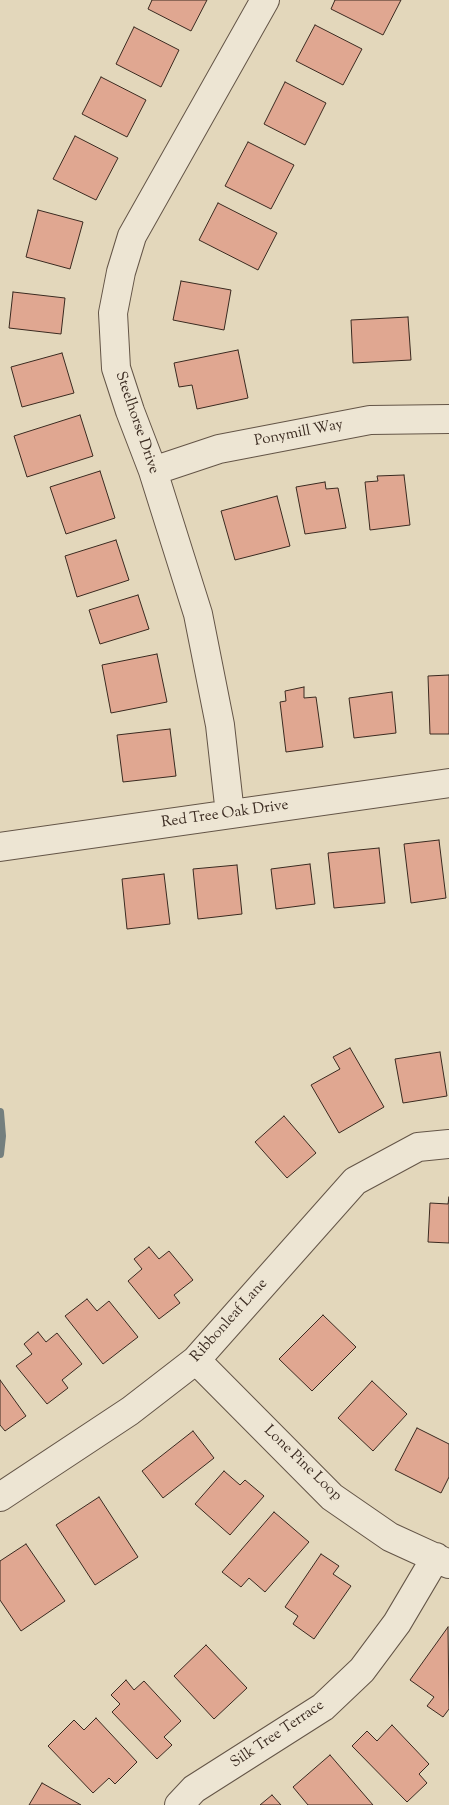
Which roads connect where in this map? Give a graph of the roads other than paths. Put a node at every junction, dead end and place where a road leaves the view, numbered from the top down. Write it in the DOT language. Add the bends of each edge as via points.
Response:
graph roads {
  1 [pos="266,0"];
  2 [pos="449,419"];
  3 [pos="153,471"];
  4 [pos="449,783"];
  5 [pos="230,814"];
  6 [pos="0,847"];
  7 [pos="449,1144"];
  8 [pos="196,1360"];
  9 [pos="0,1497"];
  10 [pos="443,1560"];
  11 [pos="179,1805"];
  1 -- 3 [label="street, Steelhorse Drive" via="132,236 121,272 113,313 116,368"];
  2 -- 3 [label="street, Ponymill Way" via="370,420 219,449"];
  3 -- 5 [label="street, Steelhorse Drive" via="198,614 220,725"];
  4 -- 5 [label="street, Red Tree Oak Drive"];
  5 -- 6 [label="street, Red Tree Oak Drive"];
  7 -- 8 [label="street, Ribbonleaf Lane" via="418,1147 355,1181"];
  8 -- 9 [label="street, Ribbonleaf Lane" via="130,1411"];
  8 -- 10 [label="street, Lone Pine Loop" via="332,1497 390,1537"];
  10 -- 11 [label="street, Silk Tree Terrace" via="362,1670 323,1707 194,1790"];
}
